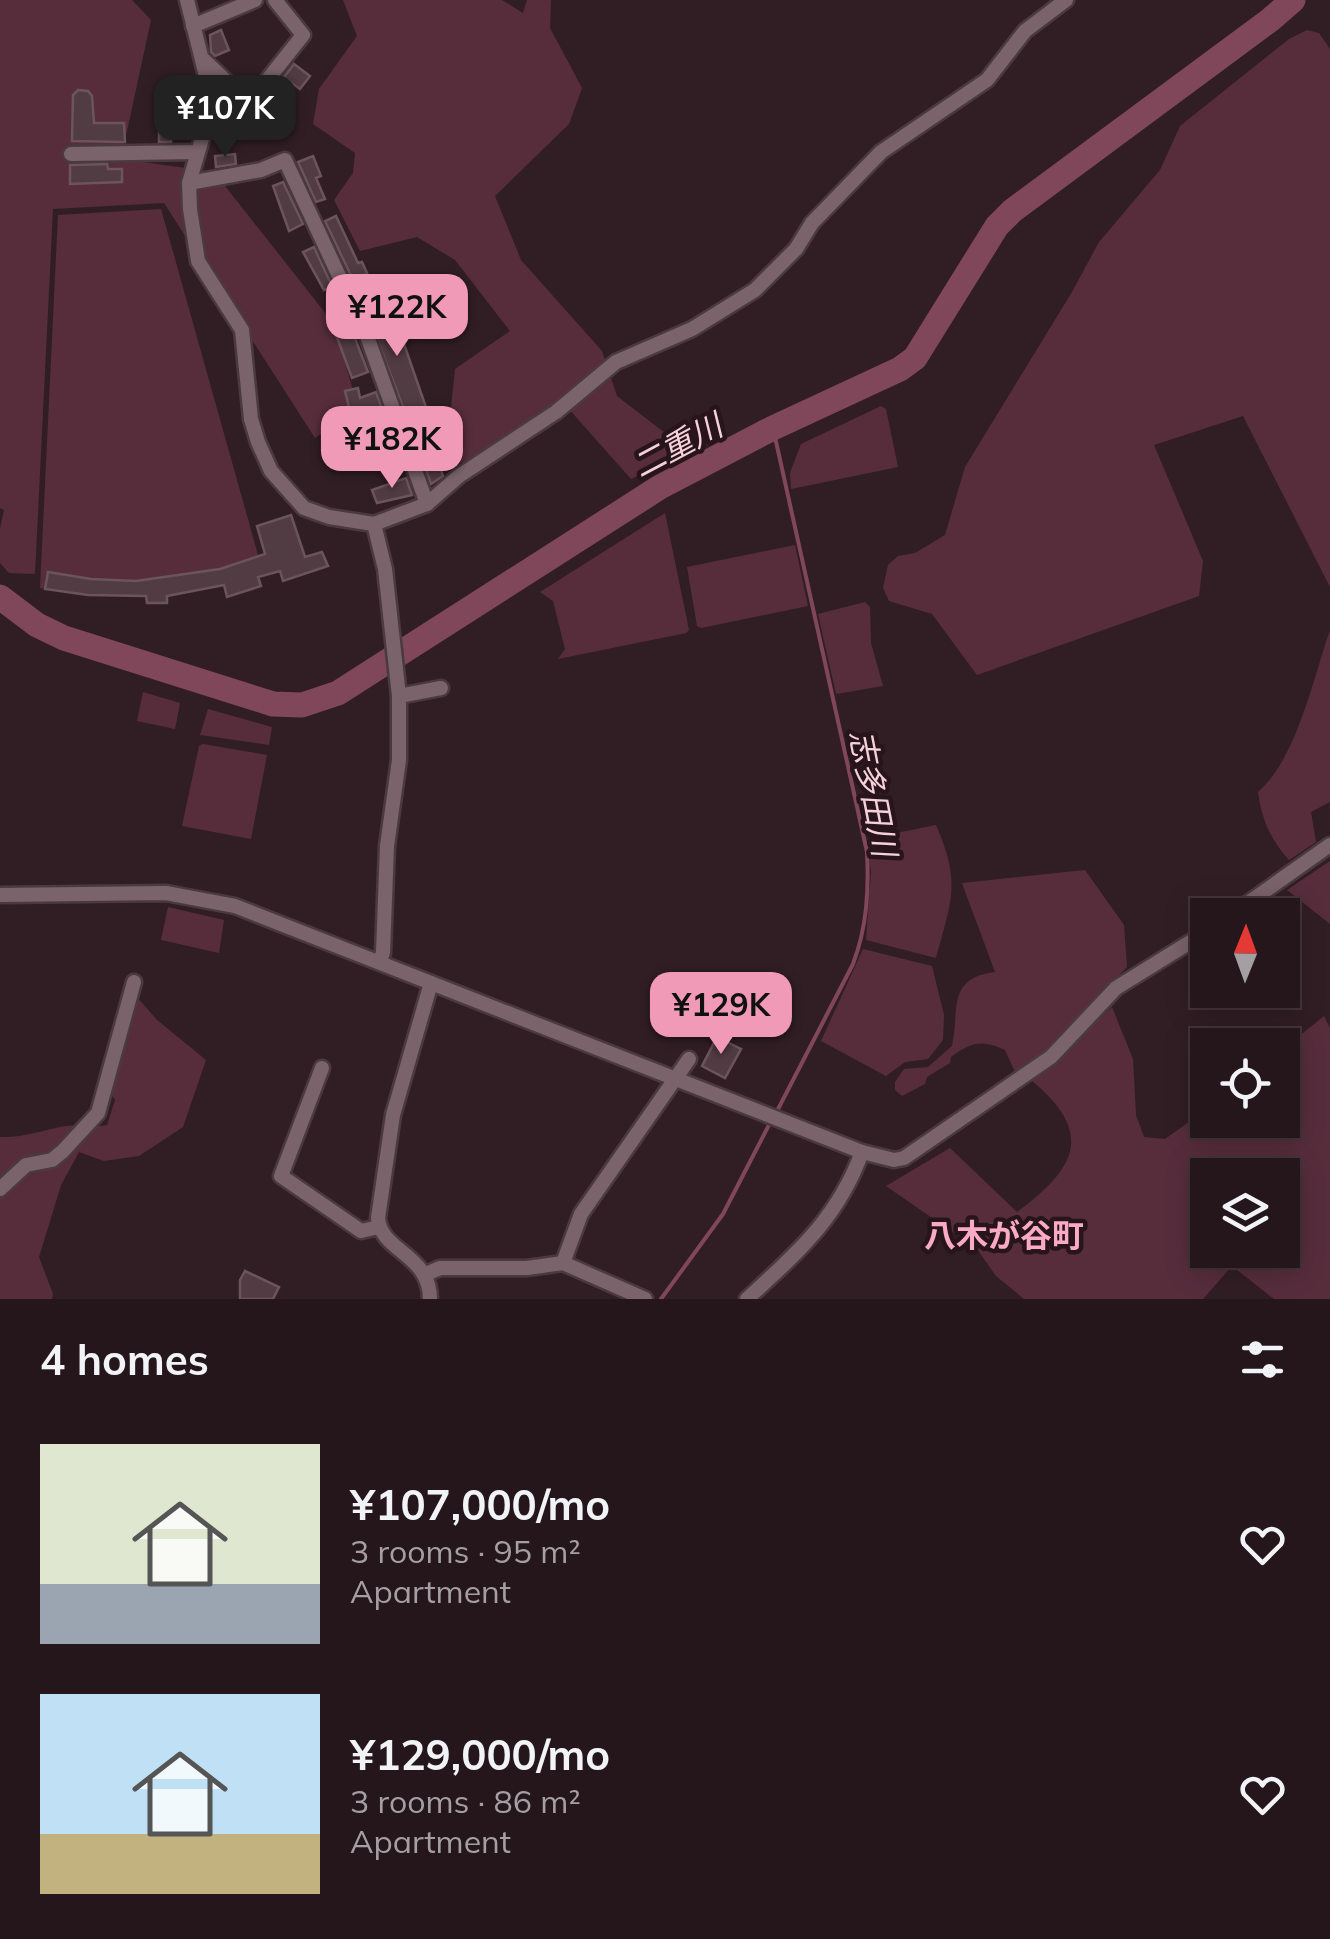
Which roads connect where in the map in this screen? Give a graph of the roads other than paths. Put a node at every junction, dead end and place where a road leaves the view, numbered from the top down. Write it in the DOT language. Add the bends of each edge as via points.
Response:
graph roads {
  1 [pos="186,0"];
  2 [pos="255,0"];
  3 [pos="274,0"];
  4 [pos="1066,0"];
  5 [pos="193,26"];
  6 [pos="202,59"];
  7 [pos="196,152"];
  8 [pos="71,154"];
  9 [pos="188,183"];
  10 [pos="428,504"];
  11 [pos="374,524"];
  12 [pos="441,688"];
  13 [pos="399,696"];
  14 [pos="1330,844"];
  15 [pos="0,895"];
  16 [pos="1255,898"];
  17 [pos="1190,943"];
  18 [pos="380,962"];
  19 [pos="134,982"];
  20 [pos="430,987"];
  21 [pos="689,1060"];
  22 [pos="322,1068"];
  23 [pos="674,1079"];
  24 [pos="862,1152"];
  25 [pos="0,1189"];
  26 [pos="379,1227"];
  27 [pos="563,1263"];
  28 [pos="426,1274"];
  29 [pos="430,1299"];
  30 [pos="645,1299"];
  31 [pos="746,1299"];
  1 -- 5 [label="street"];
  2 -- 5 [label="street"];
  3 -- 6 [label="street" via="303,35 249,103"];
  4 -- 10 [label="street" via="1025,32 987,80 881,152 755,290 616,362"];
  5 -- 6 [label="street"];
  6 -- 7 [label="street" via="211,108"];
  7 -- 8 [label="street"];
  7 -- 9 [label="street"];
  9 -- 10 [label="street" via="285,160 367,336"];
  9 -- 11 [label="street" via="198,260 242,330 251,418 271,471 304,508"];
  10 -- 11 [label="street"];
  11 -- 13 [label="street"];
  12 -- 13 [label="street"];
  13 -- 18 [label="street" via="400,760"];
  14 -- 16 [label="street"];
  15 -- 18 [label="street" via="125,891 202,898 262,914"];
  17 -- 24 [label="street" via="1116,988 1051,1057 904,1158"];
  18 -- 20 [label="street"];
  19 -- 25 [label="street" via="98,1113 64,1151 26,1165"];
  20 -- 23 [label="street"];
  20 -- 26 [label="street" via="393,1114"];
  21 -- 23 [label="street"];
  22 -- 26 [label="street" via="281,1176 361,1231"];
  23 -- 24 [label="street"];
  23 -- 27 [label="street" via="581,1214"];
  24 -- 31 [label="street" via="828,1218"];
  26 -- 28 [label="street"];
  27 -- 28 [label="street"];
  27 -- 30 [label="street"];
  28 -- 29 [label="street"];
}
